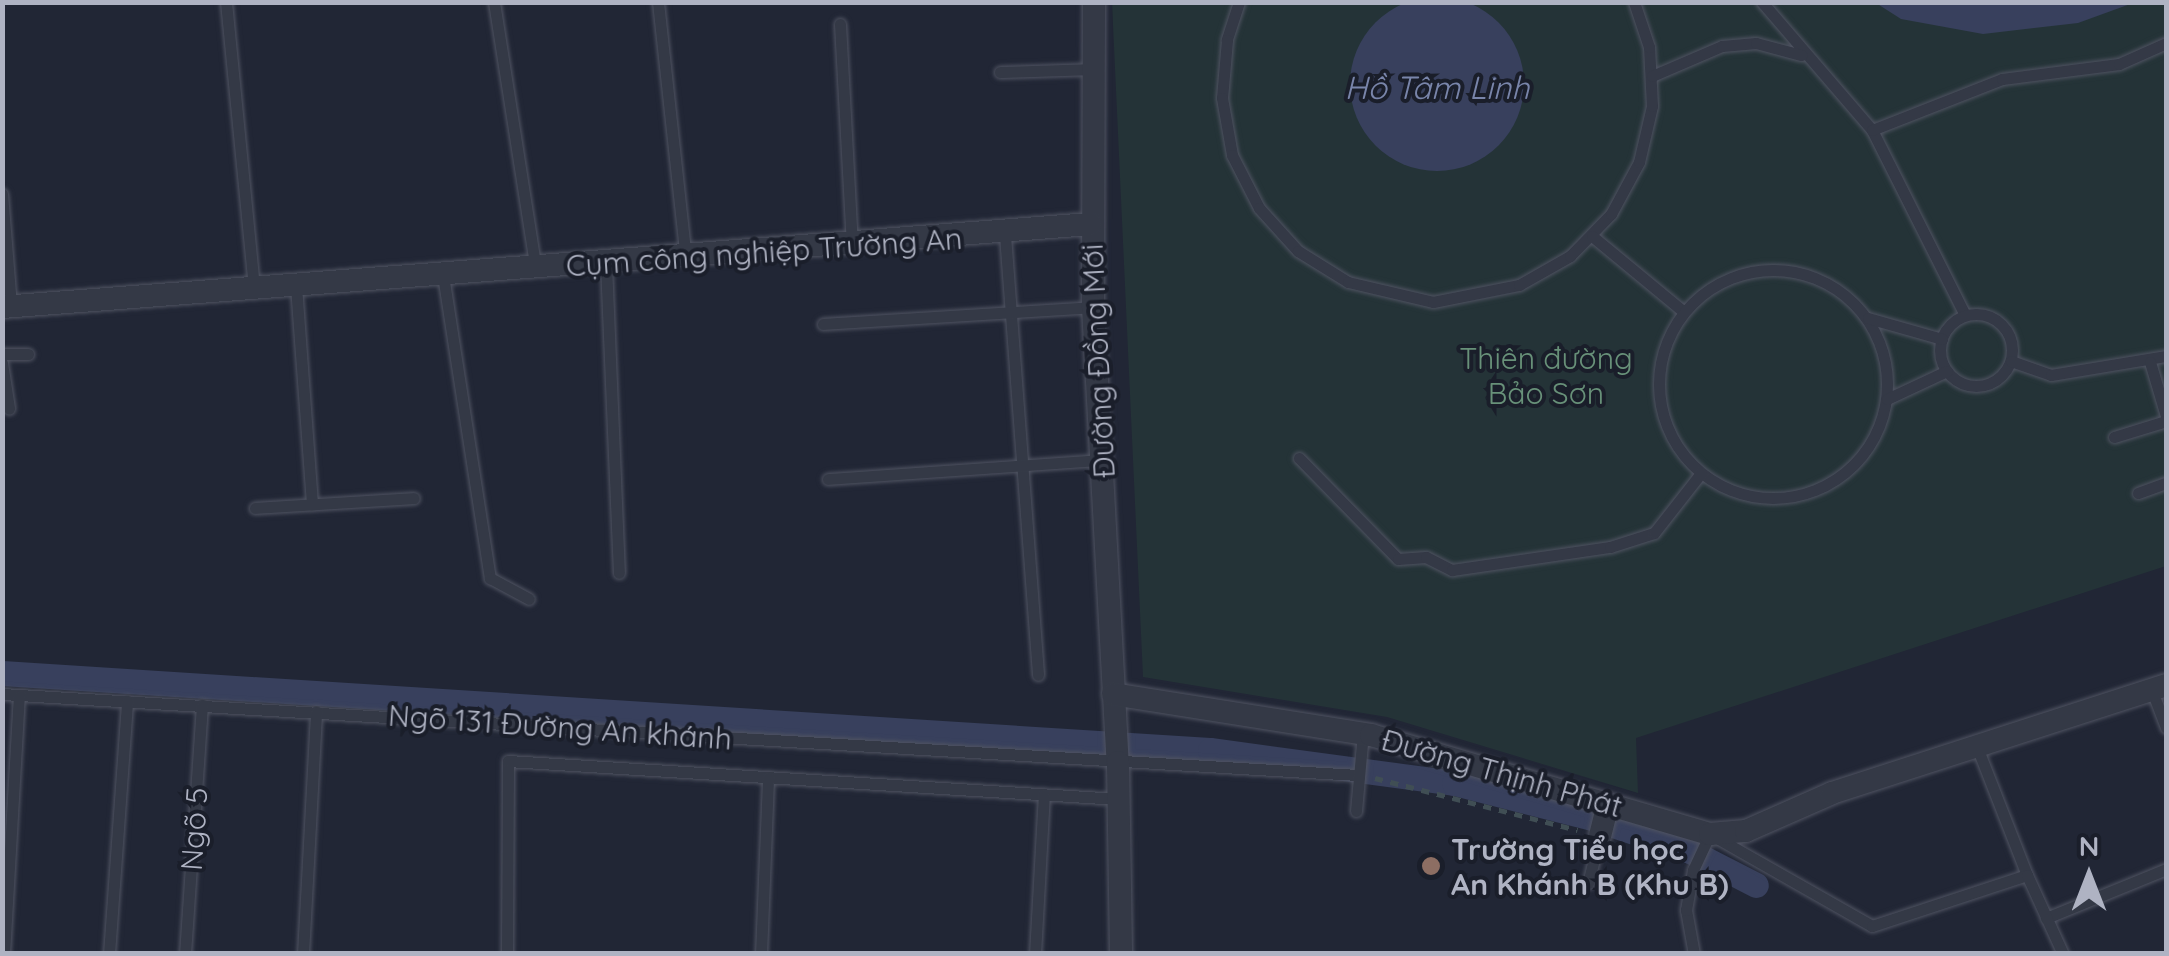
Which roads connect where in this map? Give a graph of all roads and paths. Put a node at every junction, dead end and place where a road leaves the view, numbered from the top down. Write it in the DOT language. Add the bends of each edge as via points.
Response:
graph roads {
  1 [pos="226,2"];
  2 [pos="494,2"];
  3 [pos="658,2"];
  4 [pos="1094,2"];
  5 [pos="1239,2"];
  6 [pos="1634,2"];
  7 [pos="1762,2"];
  8 [pos="840,24"];
  9 [pos="2166,43"];
  10 [pos="1801,55"];
  11 [pos="1097,69"];
  12 [pos="1000,72"];
  13 [pos="1652,76"];
  14 [pos="1872,130"];
  15 [pos="2,194"];
  16 [pos="1091,224"];
  17 [pos="1005,235"];
  18 [pos="1592,236"];
  19 [pos="852,246"];
  20 [pos="686,258"];
  21 [pos="606,264"];
  22 [pos="536,269"];
  23 [pos="440,276"];
  24 [pos="296,286"];
  25 [pos="254,289"];
  26 [pos="7,307"];
  27 [pos="1094,307"];
  28 [pos="1684,312"];
  29 [pos="1965,315"];
  30 [pos="1012,317"];
  31 [pos="1868,318"];
  32 [pos="823,324"];
  33 [pos="1942,339"];
  34 [pos="2,354"];
  35 [pos="28,354"];
  36 [pos="2166,356"];
  37 [pos="2011,360"];
  38 [pos="2150,362"];
  39 [pos="2,363"];
  40 [pos="1947,371"];
  41 [pos="1887,398"];
  42 [pos="10,408"];
  43 [pos="2166,418"];
  44 [pos="2114,437"];
  45 [pos="1298,458"];
  46 [pos="1104,460"];
  47 [pos="1025,467"];
  48 [pos="1701,473"];
  49 [pos="828,479"];
  50 [pos="2166,483"];
  51 [pos="2138,493"];
  52 [pos="414,498"];
  53 [pos="312,504"];
  54 [pos="255,508"];
  55 [pos="619,573"];
  56 [pos="528,599"];
  57 [pos="1038,675"];
  58 [pos="2159,688"];
  59 [pos="2,694"];
  60 [pos="1113,694"];
  61 [pos="19,696"];
  62 [pos="128,701"];
  63 [pos="202,705"];
  64 [pos="316,711"];
  65 [pos="2166,727"];
  66 [pos="1363,735"];
  67 [pos="1977,747"];
  68 [pos="1118,756"];
  69 [pos="1359,774"];
  70 [pos="768,777"];
  71 [pos="1044,794"];
  72 [pos="8,800"];
  73 [pos="1118,800"];
  74 [pos="1356,811"];
  75 [pos="1604,821"];
  76 [pos="1706,838"];
  77 [pos="2166,869"];
  78 [pos="2028,875"];
  79 [pos="1588,882"];
  80 [pos="2046,918"];
  81 [pos="4,954"];
  82 [pos="109,954"];
  83 [pos="186,954"];
  84 [pos="303,954"];
  85 [pos="507,954"];
  86 [pos="761,954"];
  87 [pos="1036,954"];
  88 [pos="1121,954"];
  89 [pos="1694,954"];
  90 [pos="2063,954"];
  1 -- 25 [label="lane"];
  2 -- 22 [label="lane"];
  3 -- 20 [label="lane"];
  4 -- 11 [label="street, Đường Đồng Mới"];
  5 -- 18 [label="lane" via="1222,69 1232,156 1277,231 1322,268 1404,299 1462,300 1520,285"];
  6 -- 13 [label="lane"];
  7 -- 10 [label="lane"];
  8 -- 19 [label="lane"];
  9 -- 14 [label="lane" via="2119,64 2002,79"];
  10 -- 13 [label="lane" via="1756,43 1722,46"];
  10 -- 14 [label="lane"];
  11 -- 12 [label="lane"];
  11 -- 16 [label="street, Đường Đồng Mới"];
  13 -- 18 [label="lane" via="1638,162"];
  14 -- 29 [label="lane"];
  15 -- 26 [label="lane"];
  16 -- 17 [label="street, Cụm công nghiệp Trường An"];
  16 -- 27 [label="street, Đường Đồng Mới"];
  17 -- 19 [label="street, Cụm công nghiệp Trường An"];
  17 -- 30 [label="lane"];
  18 -- 28 [label="lane"];
  19 -- 20 [label="street, Cụm công nghiệp Trường An"];
  20 -- 21 [label="street, Cụm công nghiệp Trường An"];
  21 -- 22 [label="street, Cụm công nghiệp Trường An"];
  21 -- 55 [label="lane"];
  22 -- 23 [label="street, Cụm công nghiệp Trường An"];
  23 -- 24 [label="street, Cụm công nghiệp Trường An"];
  23 -- 56 [label="lane" via="490,578"];
  24 -- 25 [label="street"];
  24 -- 53 [label="lane"];
  25 -- 26 [label="street"];
  27 -- 30 [label="lane"];
  27 -- 46 [label="street, Đường Đồng Mới"];
  28 -- 31 [label="lane" via="1736,275 1778,270 1819,278"];
  28 -- 48 [label="lane" via="1664,348 1658,390 1668,431"];
  29 -- 33 [label="lane"];
  29 -- 37 [label="lane" via="1987,315 2006,328"];
  30 -- 32 [label="lane"];
  30 -- 47 [label="lane"];
  31 -- 33 [label="lane"];
  31 -- 41 [label="lane" via="1885,356"];
  33 -- 40 [label="lane"];
  34 -- 35 [label="lane"];
  36 -- 38 [label="lane"];
  37 -- 38 [label="lane" via="2051,375"];
  37 -- 40 [label="lane" via="1998,379 1976,386"];
  38 -- 43 [label="lane"];
  39 -- 42 [label="lane"];
  40 -- 41 [label="lane"];
  41 -- 48 [label="lane" via="1862,456 1811,492 1748,495"];
  43 -- 44 [label="lane"];
  45 -- 48 [label="lane" via="1398,559 1426,557 1452,570 1610,547 1654,533"];
  46 -- 47 [label="lane"];
  46 -- 60 [label="street, Đường Đồng Mới"];
  47 -- 49 [label="lane"];
  47 -- 57 [label="lane"];
  50 -- 51 [label="lane"];
  52 -- 53 [label="lane"];
  53 -- 54 [label="lane"];
  58 -- 65 [label="lane"];
  58 -- 67 [label="street, Đường Thịnh Phát"];
  59 -- 61 [label="lane, Ngõ 131 Đường An khánh"];
  60 -- 66 [label="street, Đường Thịnh Phát"];
  60 -- 68 [label="street, Đường Đồng Mới"];
  61 -- 62 [label="lane, Ngõ 131 Đường An khánh"];
  61 -- 72 [label="lane"];
  62 -- 63 [label="lane, Ngõ 131 Đường An khánh"];
  62 -- 82 [label="lane"];
  63 -- 64 [label="lane, Ngõ 131 Đường An khánh"];
  63 -- 83 [label="lane, Ngõ 5"];
  64 -- 68 [label="lane, Ngõ 131 Đường An khánh"];
  64 -- 84 [label="lane"];
  66 -- 69 [label="lane"];
  66 -- 75 [label="street, Đường Thịnh Phát"];
  67 -- 76 [label="street, Đường Thịnh Phát" via="1832,793 1746,831"];
  67 -- 78 [label="lane"];
  68 -- 69 [label="lane, Ngõ 131 Đường An khánh"];
  68 -- 73 [label="street, Đường Đồng Mới"];
  69 -- 74 [label="lane"];
  69 -- 75 [label="path"];
  70 -- 71 [label="lane"];
  70 -- 85 [label="lane" via="508,761"];
  70 -- 86 [label="lane"];
  71 -- 73 [label="lane"];
  71 -- 87 [label="lane"];
  72 -- 81 [label="lane"];
  73 -- 88 [label="street, Đường Đồng Mới"];
  75 -- 76 [label="street, Đường Thịnh Phát"];
  75 -- 79 [label="lane"];
  76 -- 78 [label="lane" via="1872,926"];
  76 -- 89 [label="lane" via="1686,910"];
  77 -- 80 [label="lane"];
  78 -- 80 [label="lane"];
  80 -- 90 [label="lane"];
}
